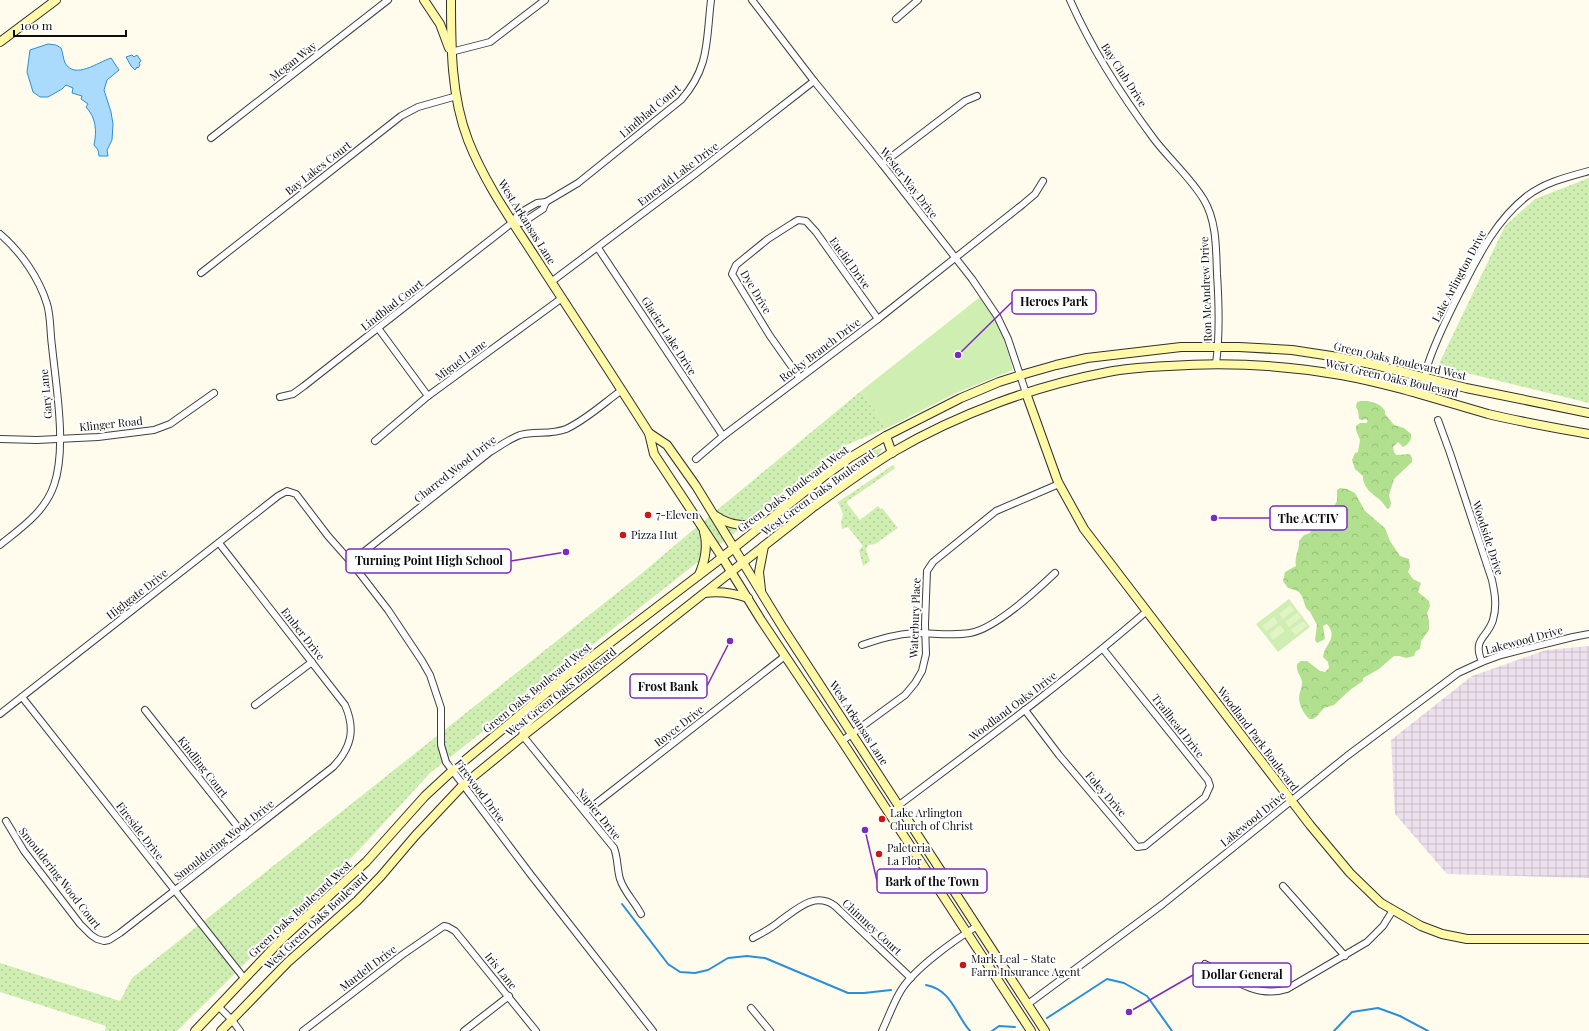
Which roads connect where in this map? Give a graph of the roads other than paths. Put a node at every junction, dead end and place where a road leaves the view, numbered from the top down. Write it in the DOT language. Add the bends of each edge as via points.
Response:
graph roads {
  1 [pos="56,0"];
  2 [pos="388,0"];
  3 [pos="424,0"];
  4 [pos="451,0"];
  5 [pos="545,0"];
  6 [pos="711,0"];
  7 [pos="752,0"];
  8 [pos="918,0"];
  9 [pos="1070,0"];
  10 [pos="896,19"];
  11 [pos="0,42"];
  12 [pos="451,52"];
  13 [pos="814,81"];
  14 [pos="457,96"];
  15 [pos="977,96"];
  16 [pos="211,138"];
  17 [pos="1168,156"];
  18 [pos="882,164"];
  19 [pos="1589,172"];
  20 [pos="1042,181"];
  21 [pos="546,202"];
  22 [pos="803,220"];
  23 [pos="513,222"];
  24 [pos="0,234"];
  25 [pos="598,248"];
  26 [pos="956,258"];
  27 [pos="201,273"];
  28 [pos="551,282"];
  29 [pos="562,298"];
  30 [pos="878,319"];
  31 [pos="378,328"];
  32 [pos="1218,346"];
  33 [pos="1216,364"];
  34 [pos="1021,375"];
  35 [pos="799,378"];
  36 [pos="1425,378"];
  37 [pos="622,390"];
  38 [pos="1026,393"];
  39 [pos="214,394"];
  40 [pos="1424,394"];
  41 [pos="428,396"];
  42 [pos="280,397"];
  43 [pos="1589,413"];
  44 [pos="1438,420"];
  45 [pos="649,433"];
  46 [pos="1589,434"];
  47 [pos="723,436"];
  48 [pos="886,436"];
  49 [pos="0,439"];
  50 [pos="59,439"];
  51 [pos="375,441"];
  52 [pos="892,453"];
  53 [pos="696,459"];
  54 [pos="1059,484"];
  55 [pos="287,491"];
  56 [pos="714,515"];
  57 [pos="765,523"];
  58 [pos="702,525"];
  59 [pos="219,543"];
  60 [pos="0,545"];
  61 [pos="764,546"];
  62 [pos="734,548"];
  63 [pos="722,557"];
  64 [pos="351,562"];
  65 [pos="742,563"];
  66 [pos="731,572"];
  67 [pos="1055,573"];
  68 [pos="698,576"];
  69 [pos="761,590"];
  70 [pos="704,593"];
  71 [pos="748,598"];
  72 [pos="1147,611"];
  73 [pos="926,633"];
  74 [pos="1589,634"];
  75 [pos="862,646"];
  76 [pos="1103,649"];
  77 [pos="785,656"];
  78 [pos="312,662"];
  79 [pos="1482,662"];
  80 [pos="561,681"];
  81 [pos="824,691"];
  82 [pos="22,697"];
  83 [pos="814,698"];
  84 [pos="255,705"];
  85 [pos="145,710"];
  86 [pos="1025,710"];
  87 [pos="0,714"];
  88 [pos="852,734"];
  89 [pos="523,736"];
  90 [pos="842,741"];
  91 [pos="348,745"];
  92 [pos="452,771"];
  93 [pos="463,785"];
  94 [pos="1292,800"];
  95 [pos="899,805"];
  96 [pos="585,812"];
  97 [pos="1183,814"];
  98 [pos="891,816"];
  99 [pos="6,821"];
  100 [pos="245,836"];
  101 [pos="1283,886"];
  102 [pos="174,891"];
  103 [pos="1393,910"];
  104 [pos="641,914"];
  105 [pos="977,926"];
  106 [pos="448,927"];
  107 [pos="967,933"];
  108 [pos="753,938"];
  109 [pos="1589,939"];
  110 [pos="104,941"];
  111 [pos="1345,956"];
  112 [pos="1205,964"];
  113 [pos="244,978"];
  114 [pos="912,978"];
  115 [pos="509,996"];
  116 [pos="1028,1004"];
  117 [pos="218,1006"];
  118 [pos="751,1008"];
  119 [pos="232,1020"];
  120 [pos="196,1031"];
  121 [pos="221,1031"];
  122 [pos="240,1031"];
  123 [pos="303,1031"];
  124 [pos="464,1031"];
  125 [pos="536,1031"];
  126 [pos="653,1031"];
  127 [pos="770,1031"];
  128 [pos="882,1031"];
  129 [pos="1030,1031"];
  130 [pos="1045,1031"];
  1 -- 11 [label="main road"];
  2 -- 16 [label="street, Megan Way"];
  3 -- 12 [label="main road" via="440,24"];
  4 -- 12 [label="main road, West Arkansas Lane"];
  5 -- 12 [label="street" via="490,42"];
  6 -- 21 [label="street, Lindblad Court" via="706,55 691,89 660,118 578,183"];
  7 -- 13 [label="street, Wester Way Drive"];
  8 -- 10 [label="street"];
  9 -- 17 [label="street, Bay Club Drive" via="1113,80"];
  12 -- 14 [label="main road, West Arkansas Lane"];
  13 -- 18 [label="street, Wester Way Drive"];
  13 -- 25 [label="street, Emerald Lake Drive"];
  14 -- 23 [label="main road, West Arkansas Lane" via="468,140 481,169"];
  14 -- 27 [label="street, Bay Lakes Court" via="418,107 401,116"];
  15 -- 18 [label="street" via="965,102"];
  17 -- 32 [label="street, Ron McAndrew Drive" via="1205,200 1211,217 1215,234"];
  18 -- 26 [label="street, Wester Way Drive"];
  19 -- 36 [label="street, Lake Arlington Drive" via="1540,188 1527,196 1499,224 1482,249 1444,323"];
  20 -- 26 [label="street, Rocky Branch Drive" via="1035,194"];
  21 -- 23 [label="street, Lindblad Court" via="537,203 518,214"];
  21 -- 23 [label="street, Lindblad Court" via="543,209 522,223"];
  22 -- 30 [label="street, Euclid Drive" via="816,232"];
  22 -- 35 [label="street, Dye Drive" via="793,223 768,239 736,265 732,274"];
  23 -- 28 [label="main road, West Arkansas Lane"];
  23 -- 31 [label="street, Lindblad Court"];
  24 -- 50 [label="street, Gary Lane" via="26,262 48,306 59,410"];
  25 -- 28 [label="street, Emerald Lake Drive"];
  25 -- 47 [label="street, Glacier Lake Drive"];
  26 -- 30 [label="street, Rocky Branch Drive"];
  26 -- 34 [label="street, Wester Way Drive" via="997,316"];
  28 -- 29 [label="main road, West Arkansas Lane"];
  29 -- 37 [label="main road, West Arkansas Lane"];
  29 -- 41 [label="street, Miguel Lane"];
  30 -- 35 [label="street, Rocky Branch Drive"];
  31 -- 41 [label="street"];
  31 -- 42 [label="street, Lindblad Court" via="293,394"];
  32 -- 33 [label="street, Ron McAndrew Drive"];
  32 -- 34 [label="main road, Green Oaks Boulevard West" via="1104,355"];
  32 -- 36 [label="main road, Green Oaks Boulevard West" via="1292,350 1338,357"];
  33 -- 38 [label="main road, West Green Oaks Boulevard" via="1109,371"];
  33 -- 40 [label="main road, West Green Oaks Boulevard" via="1294,368 1342,375"];
  34 -- 38 [label="street, Wester Way Drive"];
  34 -- 48 [label="main road, Green Oaks Boulevard West" via="961,398"];
  35 -- 47 [label="street, Rocky Branch Drive"];
  36 -- 40 [label="street, Lake Arlington Drive"];
  36 -- 43 [label="main road, Green Oaks Boulevard West"];
  37 -- 45 [label="main road, West Arkansas Lane"];
  37 -- 64 [label="street, Charred Wood Drive" via="566,429 520,435 507,441"];
  38 -- 52 [label="main road, West Green Oaks Boulevard" via="946,426"];
  38 -- 54 [label="main road, Woodland Park Boulevard"];
  39 -- 50 [label="street, Klinger Road" via="163,428 98,437"];
  40 -- 46 [label="main road, West Green Oaks Boulevard" via="1490,414"];
  41 -- 51 [label="street, Miguel Lane"];
  44 -- 79 [label="street, Woodside Drive" via="1492,580 1496,600 1492,621 1480,641 1477,652"];
  45 -- 56 [label="main road, West Arkansas Lane" via="666,445"];
  45 -- 58 [label="main road, West Arkansas Lane" via="654,454"];
  47 -- 53 [label="street, Rocky Branch Drive"];
  48 -- 52 [label="main road"];
  48 -- 57 [label="main road, Green Oaks Boulevard West" via="823,477"];
  49 -- 50 [label="street, Klinger Road"];
  50 -- 60 [label="street, Gary Lane" via="59,460 54,485 44,505 32,520"];
  52 -- 61 [label="main road, West Green Oaks Boulevard" via="828,497"];
  54 -- 72 [label="main road, Woodland Park Boulevard" via="1084,529"];
  54 -- 73 [label="street, Waterbury Place" via="996,511 933,562 927,571"];
  55 -- 59 [label="street, Highgate Drive"];
  55 -- 64 [label="street, Firewood Drive" via="296,494"];
  56 -- 57 [label="main road" via="734,525"];
  56 -- 62 [label="main road, West Arkansas Lane"];
  57 -- 62 [label="main road, Green Oaks Boulevard West"];
  58 -- 63 [label="main road, West Arkansas Lane"];
  58 -- 68 [label="main road" via="706,551"];
  59 -- 78 [label="street, Ember Drive"];
  59 -- 82 [label="street, Highgate Drive"];
  61 -- 65 [label="main road, West Green Oaks Boulevard"];
  61 -- 69 [label="main road" via="759,572"];
  62 -- 63 [label="main road, Green Oaks Boulevard West"];
  62 -- 65 [label="main road, West Arkansas Lane"];
  63 -- 66 [label="main road, West Arkansas Lane"];
  63 -- 68 [label="main road, Green Oaks Boulevard West"];
  64 -- 92 [label="street, Firewood Drive" via="388,610 430,675 441,708 441,744 446,762"];
  65 -- 66 [label="main road, West Green Oaks Boulevard"];
  65 -- 69 [label="main road, West Arkansas Lane"];
  66 -- 70 [label="main road, West Green Oaks Boulevard"];
  66 -- 71 [label="main road, West Arkansas Lane"];
  67 -- 73 [label="street" via="987,627 971,633"];
  68 -- 80 [label="main road, Green Oaks Boulevard West"];
  69 -- 81 [label="main road, West Arkansas Lane"];
  70 -- 71 [label="main road" via="719,591"];
  70 -- 89 [label="main road, West Green Oaks Boulevard"];
  71 -- 77 [label="main road, West Arkansas Lane"];
  72 -- 76 [label="street, Woodland Oaks Drive"];
  72 -- 94 [label="main road, Woodland Park Boulevard"];
  73 -- 75 [label="street" via="892,636"];
  73 -- 88 [label="street, Waterbury Place" via="926,654 922,671 915,683 905,694"];
  74 -- 79 [label="street, Lakewood Drive"];
  76 -- 86 [label="street, Woodland Oaks Drive"];
  76 -- 97 [label="street, Trailhead Drive" via="1208,780 1210,786 1205,796"];
  77 -- 83 [label="main road, West Arkansas Lane"];
  77 -- 96 [label="street, Royce Drive"];
  78 -- 84 [label="street"];
  78 -- 91 [label="street, Ember Drive" via="345,705 350,716 352,731"];
  79 -- 94 [label="street, Lakewood Drive" via="1458,673"];
  80 -- 89 [label="main road" via="562,690 558,696 524,727"];
  80 -- 92 [label="main road, Green Oaks Boulevard West"];
  81 -- 83 [label="main road"];
  81 -- 88 [label="main road, West Arkansas Lane"];
  82 -- 87 [label="street, Highgate Drive"];
  82 -- 102 [label="street, Fireside Drive"];
  83 -- 90 [label="main road, West Arkansas Lane"];
  85 -- 100 [label="street, Kindling Court"];
  86 -- 95 [label="street, Woodland Oaks Drive"];
  86 -- 97 [label="street, Foley Drive" via="1059,755 1137,847 1145,846"];
  88 -- 90 [label="street, Waterbury Place"];
  88 -- 95 [label="main road, West Arkansas Lane"];
  89 -- 93 [label="main road, West Green Oaks Boulevard"];
  89 -- 96 [label="street, Napier Drive"];
  90 -- 98 [label="main road, West Arkansas Lane"];
  91 -- 100 [label="street, Smouldering Wood Drive" via="333,767"];
  92 -- 93 [label="street, Firewood Drive"];
  92 -- 113 [label="main road, Green Oaks Boulevard West" via="425,796 366,862 282,939"];
  93 -- 119 [label="main road, West Green Oaks Boulevard" via="357,901 288,962"];
  93 -- 126 [label="street, Firewood Drive"];
  94 -- 103 [label="main road, Woodland Park Boulevard" via="1350,873 1381,903"];
  94 -- 116 [label="street, Lakewood Drive" via="1163,904"];
  95 -- 98 [label="street, Woodland Oaks Drive"];
  95 -- 105 [label="main road, West Arkansas Lane"];
  96 -- 104 [label="street, Napier Drive" via="614,848 620,879"];
  98 -- 107 [label="main road, West Arkansas Lane"];
  99 -- 110 [label="street, Smouldering Wood Court" via="24,851 80,924 96,940"];
  100 -- 102 [label="street, Smouldering Wood Drive"];
  101 -- 111 [label="street"];
  102 -- 110 [label="street, Smouldering Wood Drive" via="120,933"];
  102 -- 113 [label="street, Fireside Drive"];
  103 -- 109 [label="main road, Woodland Park Boulevard" via="1420,926 1466,939"];
  103 -- 111 [label="street" via="1377,934"];
  105 -- 107 [label="street"];
  105 -- 116 [label="main road, West Arkansas Lane"];
  106 -- 115 [label="street, Iris Lane" via="455,931"];
  106 -- 123 [label="street, Mardell Drive" via="438,929"];
  107 -- 114 [label="street" via="938,954"];
  107 -- 129 [label="main road, West Arkansas Lane"];
  108 -- 114 [label="street, Chimney Court" via="808,902 830,902"];
  111 -- 112 [label="street" via="1278,992 1257,991"];
  113 -- 117 [label="main road, Green Oaks Boulevard West"];
  114 -- 128 [label="street" via="901,990"];
  115 -- 124 [label="street"];
  115 -- 125 [label="street, Iris Lane"];
  116 -- 130 [label="main road, West Arkansas Lane"];
  117 -- 119 [label="street"];
  117 -- 120 [label="main road, Green Oaks Boulevard West"];
  118 -- 127 [label="street"];
  119 -- 121 [label="main road, West Green Oaks Boulevard"];
  119 -- 122 [label="street"];
}
